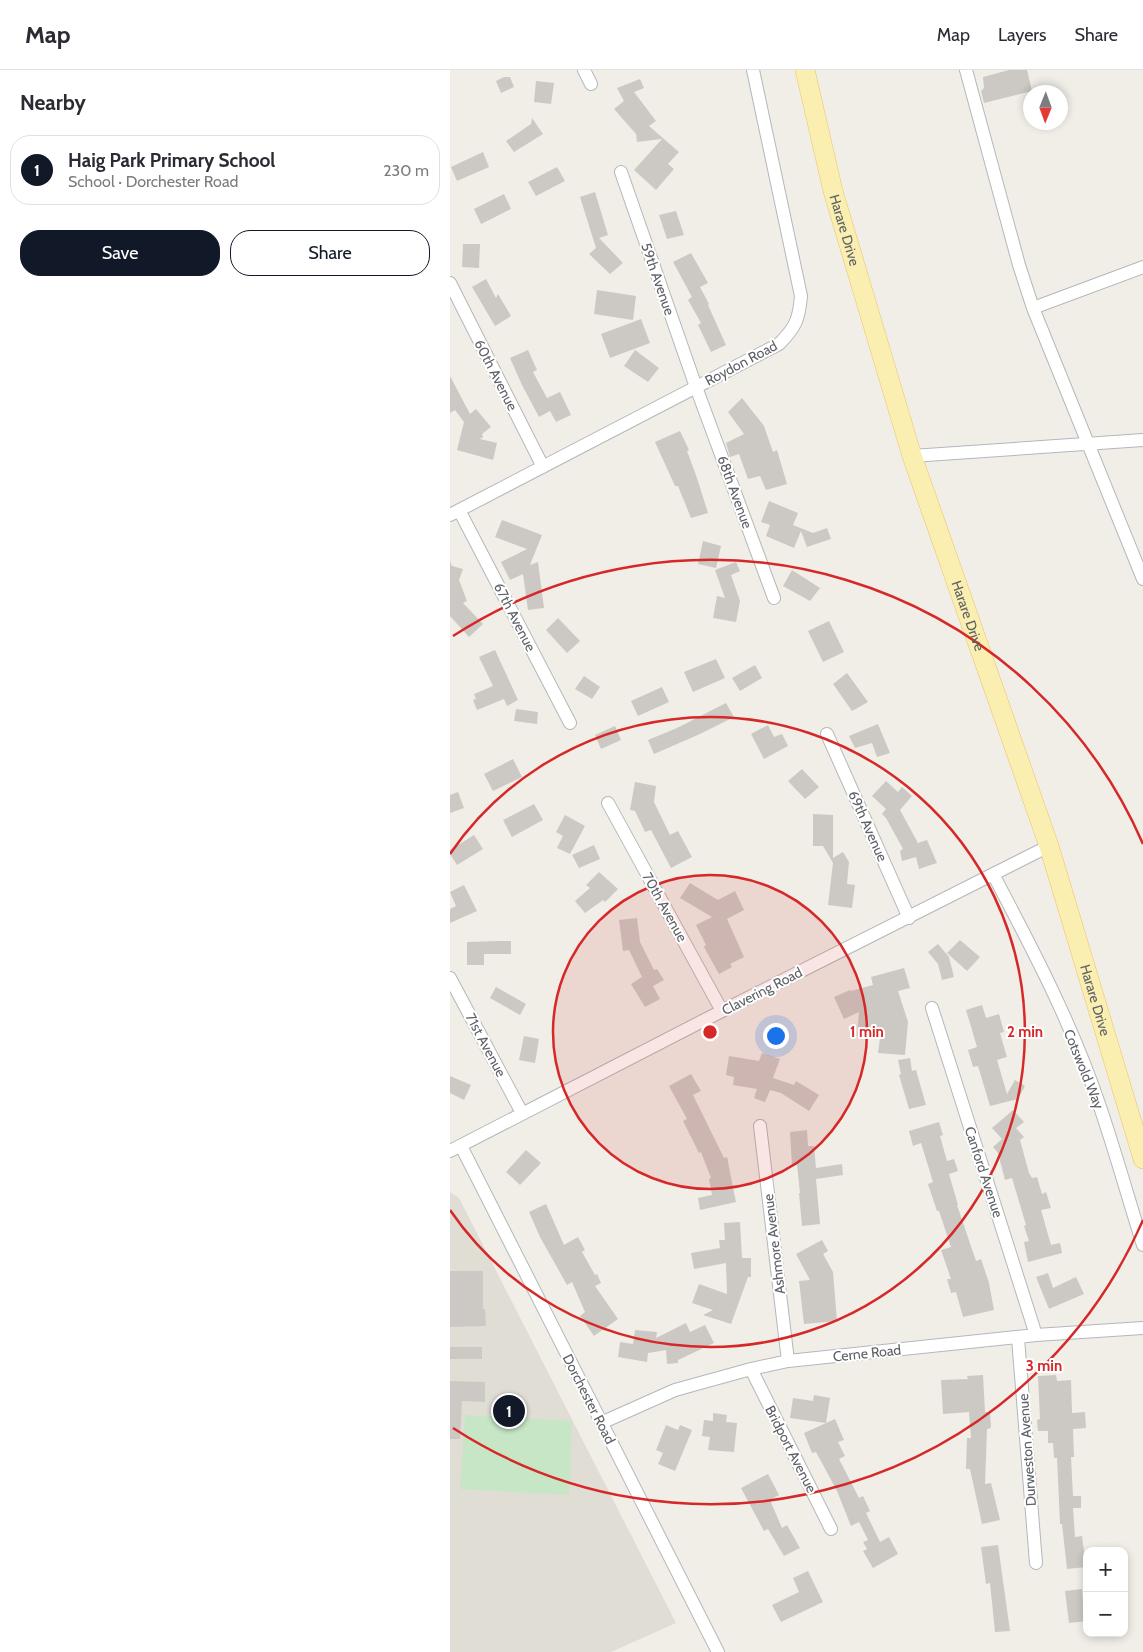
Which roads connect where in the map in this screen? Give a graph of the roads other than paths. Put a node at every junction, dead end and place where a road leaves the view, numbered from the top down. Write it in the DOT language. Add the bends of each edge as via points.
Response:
graph roads {
  1 [pos="584,70"];
  2 [pos="753,70"];
  3 [pos="805,70"];
  4 [pos="966,70"];
  5 [pos="591,84"];
  6 [pos="621,172"];
  7 [pos="1143,267"];
  8 [pos="450,283"];
  9 [pos="1033,308"];
  10 [pos="696,386"];
  11 [pos="1143,440"];
  12 [pos="1087,443"];
  13 [pos="912,456"];
  14 [pos="543,466"];
  15 [pos="455,513"];
  16 [pos="1143,579"];
  17 [pos="774,598"];
  18 [pos="570,723"];
  19 [pos="827,734"];
  20 [pos="608,803"];
  21 [pos="1049,846"];
  22 [pos="993,874"];
  23 [pos="909,918"];
  24 [pos="450,978"];
  25 [pos="932,1008"];
  26 [pos="722,1011"];
  27 [pos="522,1113"];
  28 [pos="760,1126"];
  29 [pos="455,1149"];
  30 [pos="1143,1159"];
  31 [pos="1143,1245"];
  32 [pos="1143,1328"];
  33 [pos="1036,1335"];
  34 [pos="1018,1338"];
  35 [pos="788,1361"];
  36 [pos="751,1369"];
  37 [pos="601,1423"];
  38 [pos="831,1529"];
  39 [pos="1036,1563"];
  40 [pos="718,1652"];
  1 -- 5 [label="street"];
  2 -- 10 [label="street, Roydon Road" via="797,277 799,315 792,330 779,344"];
  3 -- 13 [label="main road, Harare Drive" via="833,191"];
  4 -- 9 [label="street" via="1018,265"];
  6 -- 10 [label="street, 59th Avenue"];
  7 -- 9 [label="street"];
  8 -- 14 [label="street, 60th Avenue"];
  9 -- 12 [label="street"];
  10 -- 14 [label="street, Roydon Road"];
  10 -- 17 [label="street, 68th Avenue"];
  11 -- 12 [label="street"];
  12 -- 13 [label="street"];
  12 -- 16 [label="street"];
  13 -- 21 [label="main road, Harare Drive"];
  14 -- 15 [label="street, Roydon Road"];
  15 -- 18 [label="street, 67th Avenue"];
  19 -- 23 [label="street, 69th Avenue"];
  20 -- 26 [label="street, 70th Avenue"];
  21 -- 22 [label="street, Clavering Road"];
  21 -- 30 [label="main road, Harare Drive"];
  22 -- 23 [label="street, Clavering Road"];
  22 -- 31 [label="street, Cotswold Way" via="1035,954 1082,1060"];
  23 -- 26 [label="street, Clavering Road"];
  24 -- 27 [label="street, 71st Avenue"];
  25 -- 33 [label="street, Canford Avenue"];
  26 -- 27 [label="street, Clavering Road"];
  27 -- 29 [label="street, Clavering Road"];
  28 -- 35 [label="street, Ashmore Avenue"];
  29 -- 37 [label="street, Dorchester Road"];
  32 -- 33 [label="street, Cerne Road"];
  33 -- 34 [label="street, Cerne Road"];
  34 -- 35 [label="street, Cerne Road"];
  34 -- 39 [label="street, Durweston Avenue"];
  35 -- 36 [label="street, Cerne Road"];
  36 -- 37 [label="street, Cerne Road" via="675,1390"];
  36 -- 38 [label="street, Bridport Avenue"];
  37 -- 40 [label="street, Dorchester Road"];
}
